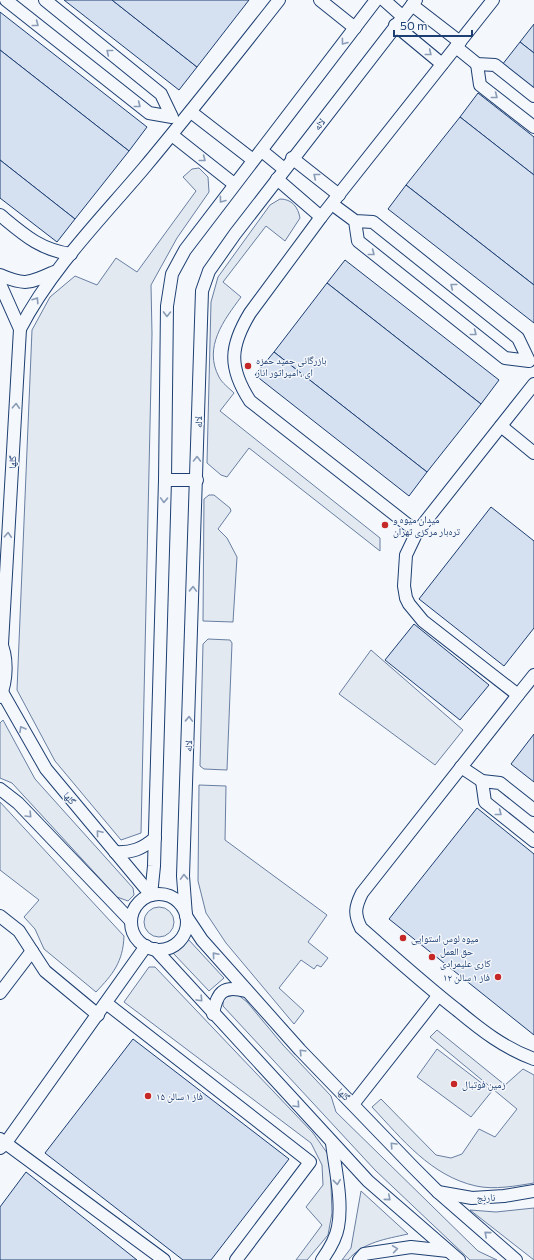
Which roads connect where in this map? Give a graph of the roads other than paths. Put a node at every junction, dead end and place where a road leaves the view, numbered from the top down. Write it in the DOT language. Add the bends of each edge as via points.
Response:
graph roads {
  1 [pos="6,0"];
  2 [pos="45,0"];
  3 [pos="279,0"];
  4 [pos="320,0"];
  5 [pos="384,0"];
  6 [pos="493,0"];
  7 [pos="370,2"];
  8 [pos="414,2"];
  9 [pos="398,21"];
  10 [pos="355,28"];
  11 [pos="458,44"];
  12 [pos="442,64"];
  13 [pos="477,64"];
  14 [pos="534,96"];
  15 [pos="191,112"];
  16 [pos="177,120"];
  17 [pos="534,127"];
  18 [pos="172,135"];
  19 [pos="258,155"];
  20 [pos="292,158"];
  21 [pos="280,174"];
  22 [pos="234,184"];
  23 [pos="335,199"];
  24 [pos="0,215"];
  25 [pos="321,217"];
  26 [pos="355,220"];
  27 [pos="71,254"];
  28 [pos="56,272"];
  29 [pos="0,275"];
  30 [pos="0,284"];
  31 [pos="20,329"];
  32 [pos="531,363"];
  33 [pos="534,384"];
  34 [pos="501,426"];
  35 [pos="534,453"];
  36 [pos="165,480"];
  37 [pos="197,480"];
  38 [pos="417,532"];
  39 [pos="1,643"];
  40 [pos="534,675"];
  41 [pos="1,695"];
  42 [pos="518,695"];
  43 [pos="461,767"];
  44 [pos="482,782"];
  45 [pos="0,789"];
  46 [pos="534,810"];
  47 [pos="155,838"];
  48 [pos="534,841"];
  49 [pos="115,852"];
  50 [pos="151,895"];
  51 [pos="0,916"];
  52 [pos="186,916"];
  53 [pos="131,921"];
  54 [pos="150,948"];
  55 [pos="32,951"];
  56 [pos="246,991"];
  57 [pos="0,993"];
  58 [pos="438,996"];
  59 [pos="106,1003"];
  60 [pos="213,1014"];
  61 [pos="98,1015"];
  62 [pos="534,1059"];
  63 [pos="354,1104"];
  64 [pos="332,1143"];
  65 [pos="2,1144"];
  66 [pos="534,1191"];
  67 [pos="438,1192"];
  68 [pos="448,1251"];
  69 [pos="164,1260"];
  70 [pos="236,1260"];
  71 [pos="322,1260"];
  72 [pos="359,1260"];
  73 [pos="459,1260"];
  74 [pos="516,1260"];
  1 -- 16 [label="street, one-way" via="149,113"];
  16 -- 2 [label="street, one-way" via="162,94"];
  3 -- 15 [label="street"];
  4 -- 10 [label="street"];
  5 -- 9 [label="street"];
  6 -- 11 [label="street"];
  7 -- 10 [label="street"];
  8 -- 9 [label="street, لاله"];
  8 -- 11 [label="street"];
  9 -- 12 [label="street, one-way"];
  9 -- 20 [label="street, لاله"];
  10 -- 19 [label="street, one-way"];
  11 -- 12 [label="street"];
  11 -- 13 [label="street"];
  12 -- 23 [label="street"];
  13 -- 14 [label="street" via="495,66"];
  13 -- 17 [label="street, one-way" via="480,85"];
  15 -- 16 [label="street"];
  15 -- 19 [label="street"];
  16 -- 18 [label="street"];
  18 -- 22 [label="street, one-way"];
  18 -- 27 [label="street"];
  19 -- 21 [label="street"];
  19 -- 22 [label="street"];
  20 -- 21 [label="street, لاله"];
  23 -- 20 [label="street, one-way"];
  21 -- 25 [label="street"];
  37 -- 21 [label="street, لاله, one-way" via="202,291 209,271"];
  22 -- 36 [label="street, one-way" via="185,250 172,274 167,306"];
  23 -- 25 [label="street"];
  23 -- 26 [label="street"];
  24 -- 27 [label="street" via="41,246"];
  25 -- 38 [label="street" via="240,329 235,343 236,372 246,395 262,412"];
  32 -- 26 [label="street, one-way" via="518,338 373,222"];
  26 -- 32 [label="street, one-way" via="358,241 505,358"];
  27 -- 28 [label="street"];
  28 -- 29 [label="street" via="31,283 16,282"];
  31 -- 28 [label="street, one-way" via="35,301"];
  30 -- 31 [label="street, گلها"];
  39 -- 31 [label="street, گلها, one-way"];
  33 -- 34 [label="street"];
  34 -- 35 [label="street"];
  34 -- 38 [label="street"];
  36 -- 37 [label="street"];
  36 -- 47 [label="street, one-way"];
  52 -- 37 [label="street, لاله, one-way" via="183,876"];
  38 -- 42 [label="street" via="406,555 404,586 409,604 423,621"];
  39 -- 41 [label="street, گلها" via="5,676"];
  40 -- 42 [label="street"];
  49 -- 41 [label="street, گلها, one-way" via="46,769"];
  42 -- 43 [label="street"];
  43 -- 44 [label="street"];
  43 -- 58 [label="street" via="362,893 355,907 361,928"];
  44 -- 46 [label="street" via="500,783"];
  44 -- 48 [label="street, one-way" via="485,802"];
  45 -- 53 [label="street, one-way" via="18,803"];
  47 -- 49 [label="street" via="136,851"];
  47 -- 50 [label="street"];
  49 -- 50 [label="street, گلها"];
  50 -- 52 [label="street" via="169,896 183,907"];
  50 -- 53 [label="street" via="137,905"];
  51 -- 55 [label="street" via="19,931"];
  52 -- 54 [label="street" via="187,925 180,941 164,949"];
  56 -- 52 [label="street, گلها, one-way" via="202,940"];
  53 -- 54 [label="street" via="135,936"];
  54 -- 59 [label="street"];
  54 -- 60 [label="street, one-way"];
  55 -- 57 [label="street"];
  55 -- 61 [label="street" via="45,971"];
  56 -- 60 [label="street" via="229,988 224,990 216,999"];
  63 -- 56 [label="street, گلها, one-way"];
  58 -- 62 [label="street" via="494,1040"];
  58 -- 63 [label="street"];
  59 -- 61 [label="street"];
  59 -- 70 [label="street" via="310,1162"];
  60 -- 64 [label="street, one-way"];
  61 -- 65 [label="street"];
  67 -- 63 [label="street, گلها, one-way"];
  64 -- 68 [label="street, one-way" via="368,1181"];
  64 -- 71 [label="street, one-way" via="339,1206 338,1226 331,1246"];
  65 -- 69 [label="street"];
  66 -- 67 [label="street, نارنج" via="472,1198"];
  74 -- 67 [label="street, گلها, one-way"];
  72 -- 68 [label="street, one-way" via="364,1254 411,1247"];
  68 -- 73 [label="street"];
}
